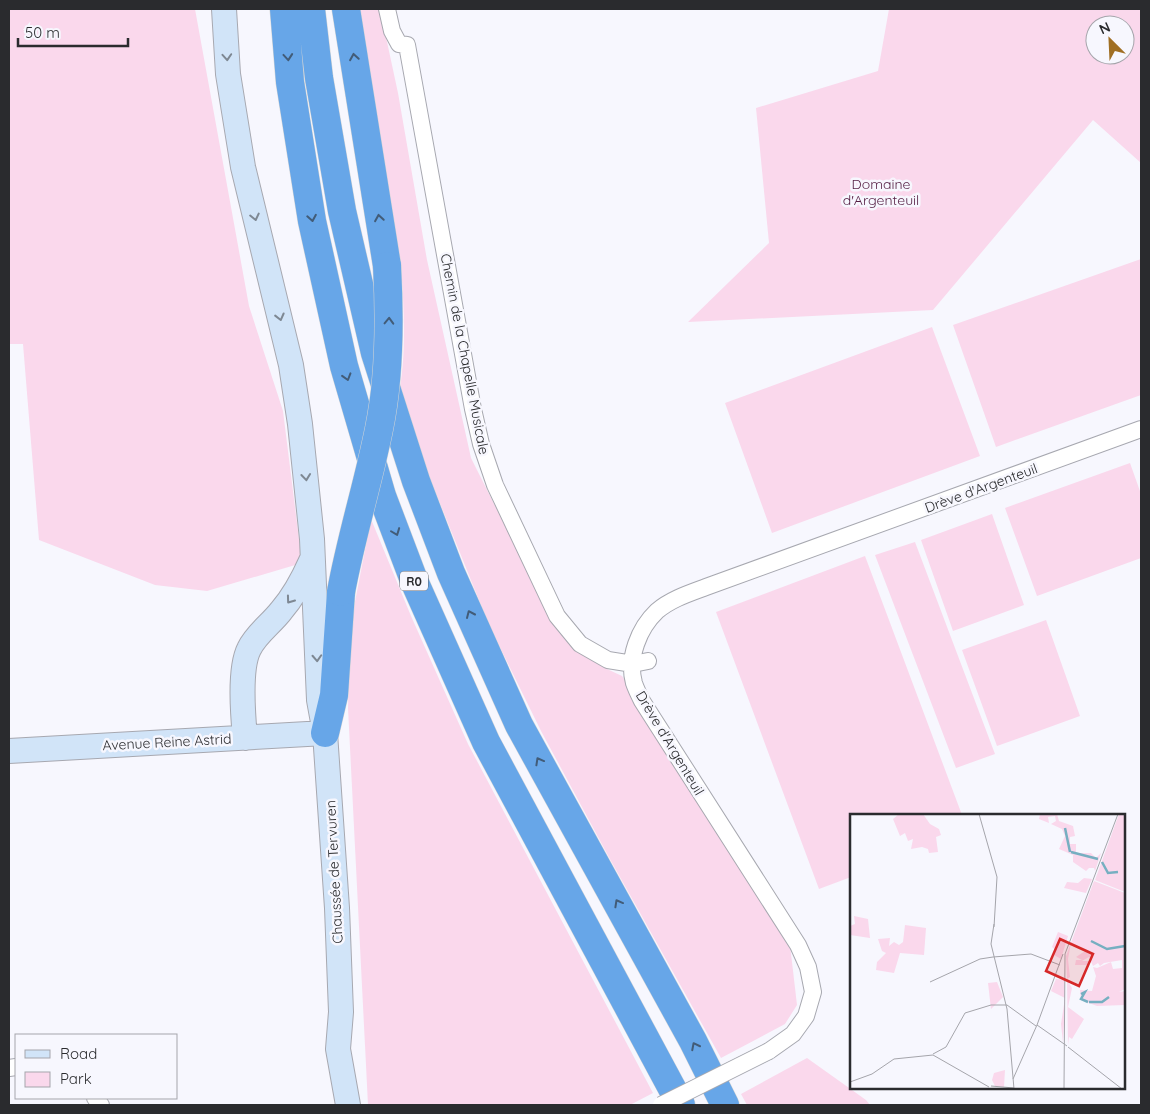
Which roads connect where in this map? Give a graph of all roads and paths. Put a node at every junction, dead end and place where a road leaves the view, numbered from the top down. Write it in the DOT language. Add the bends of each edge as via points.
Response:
graph roads {
  1 [pos="224,9"];
  2 [pos="284,9"];
  3 [pos="346,9"];
  4 [pos="387,9"];
  5 [pos="311,12"];
  6 [pos="1141,429"];
  7 [pos="313,558"];
  8 [pos="640,662"];
  9 [pos="325,733"];
  10 [pos="245,738"];
  11 [pos="9,751"];
  12 [pos="342,1012"];
  13 [pos="348,1105"];
  14 [pos="362,1105"];
  15 [pos="661,1105"];
  16 [pos="681,1105"];
  17 [pos="726,1105"];
  1 -- 7 [label="street, Chaussée de Tervuren, one-way" via="228,74 243,167 291,365"];
  2 -- 16 [label="highway, R0, one-way" via="290,82 312,221 344,366 382,496 415,583 486,742"];
  9 -- 3 [label="highway, one-way, bridge" via="334,695 340,592 380,419 387,368 389,308 387,266"];
  4 -- 8 [label="street, Chemin de la Chapelle Musicale" via="399,44 407,45 473,409 494,485 557,616 580,644 608,660"];
  17 -- 5 [label="highway, one-way" via="519,725 451,573 416,481 375,354 342,211"];
  6 -- 8 [label="street, Drève d'Argenteuil" via="679,598 658,611 643,629 635,646"];
  7 -- 9 [label="street, Chaussée de Tervuren, one-way" via="319,700"];
  7 -- 10 [label="street, one-way" via="298,588 248,650 244,674"];
  8 -- 15 [label="street, Drève d'Argenteuil, bridge" via="634,681 642,701 798,945 808,968 813,992 806,1016 793,1034 769,1051"];
  9 -- 10 [label="street, Avenue Reine Astrid"];
  9 -- 12 [label="street, Chaussée de Tervuren"];
  10 -- 11 [label="street, Avenue Reine Astrid"];
  12 -- 13 [label="street, Chaussée de Tervuren" via="338,1049"];
  12 -- 14 [label="street, Chaussée de Tervuren" via="358,1069"];
}
